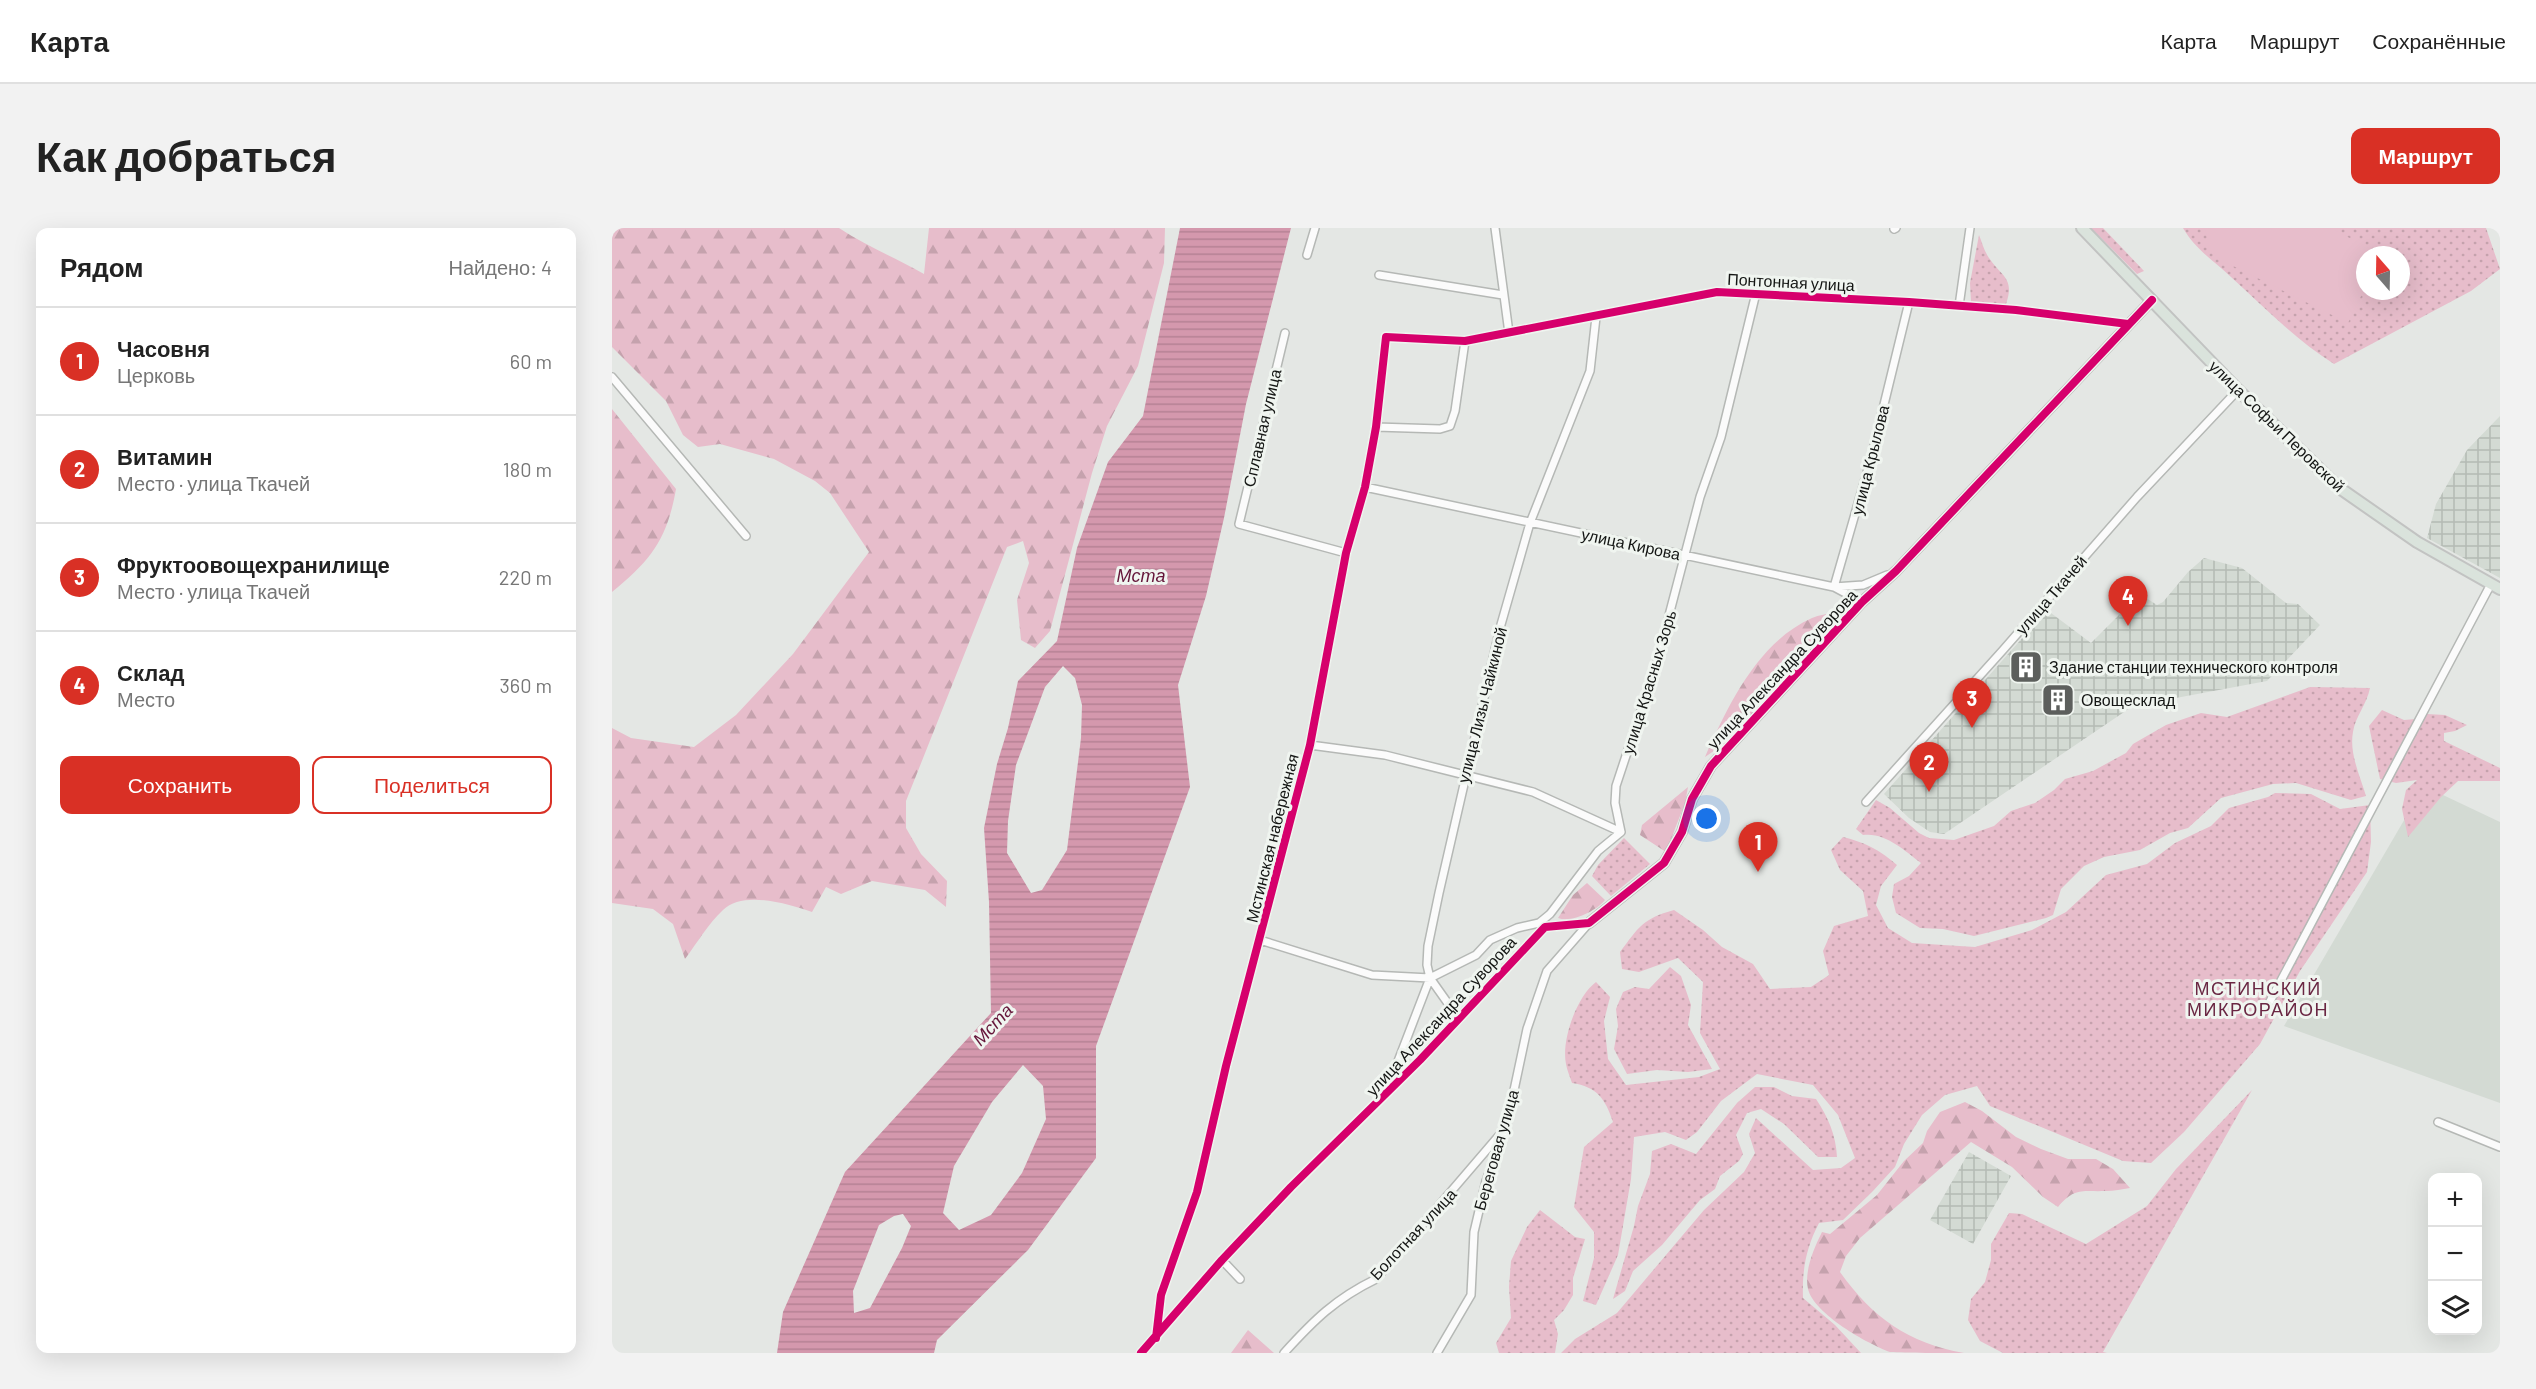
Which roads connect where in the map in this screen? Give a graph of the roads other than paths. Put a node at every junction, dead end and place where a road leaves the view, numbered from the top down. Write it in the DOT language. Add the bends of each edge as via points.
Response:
graph roads {
  1 [pos="1315,228"];
  2 [pos="1495,228"];
  3 [pos="1970,228"];
  4 [pos="2082,228"];
  5 [pos="1307,255"];
  6 [pos="1379,275"];
  7 [pos="1756,293"];
  8 [pos="1503,296"];
  9 [pos="2152,300"];
  10 [pos="1909,302"];
  11 [pos="1959,306"];
  12 [pos="1596,317"];
  13 [pos="2128,324"];
  14 [pos="1285,333"];
  15 [pos="1509,333"];
  16 [pos="1386,337"];
  17 [pos="1465,341"];
  18 [pos="612,377"];
  19 [pos="2238,390"];
  20 [pos="1376,427"];
  21 [pos="1365,487"];
  22 [pos="1530,523"];
  23 [pos="746,536"];
  24 [pos="1346,553"];
  25 [pos="1686,556"];
  26 [pos="1896,571"];
  27 [pos="2496,586"];
  28 [pos="1834,587"];
  29 [pos="1862,602"];
  30 [pos="1310,745"];
  31 [pos="1465,773"];
  32 [pos="1866,802"];
  33 [pos="1621,832"];
  34 [pos="1589,923"];
  35 [pos="1260,940"];
  36 [pos="1430,978"];
  37 [pos="2267,1007"];
  38 [pos="1459,1019"];
  39 [pos="1385,1095"];
  40 [pos="2438,1122"];
  41 [pos="1506,1128"];
  42 [pos="2500,1147"];
  43 [pos="1222,1260"];
  44 [pos="1240,1279"];
  45 [pos="1156,1338"];
  46 [pos="1142,1353"];
  47 [pos="1284,1353"];
  48 [pos="1437,1353"];
  1 -- 5 [label="street"];
  2 -- 8 [label="street"];
  3 -- 11 [label="street"];
  4 -- 9 [label="main road, улица Софьи Перовской"];
  6 -- 8 [label="street"];
  7 -- 10 [label="street, Понтонная улица"];
  7 -- 12 [label="street, Понтонная улица" via="1717,292"];
  7 -- 25 [label="street, улица Красных Зорь" via="1721,437 1700,497"];
  8 -- 15 [label="street"];
  9 -- 13 [label="street, улица Александра Суворова"];
  9 -- 19 [label="main road, улица Софьи Перовской"];
  10 -- 11 [label="street, Понтонная улица"];
  10 -- 28 [label="street, улица Крылова" via="1870,462"];
  11 -- 13 [label="street, Понтонная улица"];
  12 -- 15 [label="street, Понтонная улица"];
  12 -- 22 [label="street, улица Лизы Чайкиной" via="1590,371"];
  13 -- 26 [label="street, улица Александра Суворова"];
  14 -- 24 [label="street, Сплавная улица" via="1239,524"];
  15 -- 17 [label="street, Понтонная улица"];
  16 -- 17 [label="street, Понтонная улица"];
  16 -- 20 [label="street, Мстинская набережная"];
  17 -- 20 [label="street" via="1450,426"];
  18 -- 23 [label="street"];
  19 -- 27 [label="main road, улица Софьи Перовской" via="2338,487 2417,542"];
  19 -- 32 [label="street, улица Ткачей" via="2137,496"];
  20 -- 21 [label="street, Мстинская набережная"];
  21 -- 22 [label="street, улица Кирова"];
  21 -- 24 [label="street, Мстинская набережная"];
  22 -- 25 [label="street, улица Кирова"];
  22 -- 31 [label="street, улица Лизы Чайкиной"];
  24 -- 30 [label="street, Мстинская набережная"];
  25 -- 28 [label="street, улица Кирова"];
  25 -- 33 [label="street, улица Красных Зорь" via="1656,666 1616,786"];
  26 -- 28 [label="street, улица Кирова" via="1863,585"];
  26 -- 29 [label="street, улица Александра Суворова"];
  27 -- 37 [label="street"];
  28 -- 29 [label="street"];
  29 -- 34 [label="street, улица Александра Суворова" via="1711,766 1664,863"];
  30 -- 31 [label="street" via="1385,755"];
  30 -- 35 [label="street, Мстинская набережная"];
  31 -- 33 [label="street" via="1533,792"];
  31 -- 36 [label="street, улица Лизы Чайкиной" via="1428,946"];
  33 -- 36 [label="street" via="1598,851 1539,923 1490,940 1476,955"];
  34 -- 38 [label="street, улица Александра Суворова" via="1545,927"];
  34 -- 41 [label="street, Береговая улица" via="1547,971 1527,1029"];
  35 -- 36 [label="street" via="1372,975"];
  35 -- 45 [label="street, Мстинская набережная" via="1197,1192 1161,1295"];
  36 -- 38 [label="street"];
  36 -- 39 [label="street, улица Лизы Чайкиной"];
  38 -- 39 [label="street, улица Александра Суворова"];
  39 -- 43 [label="street, улица Александра Суворова"];
  40 -- 42 [label="street"];
  41 -- 47 [label="street, Болотная улица" via="1376,1279 1316,1317"];
  41 -- 48 [label="street, Береговая улица" via="1486,1181 1474,1232 1472,1295"];
  43 -- 44 [label="street"];
  43 -- 45 [label="street, улица Александра Суворова"];
  45 -- 46 [label="street, улица Александра Суворова"];
}
